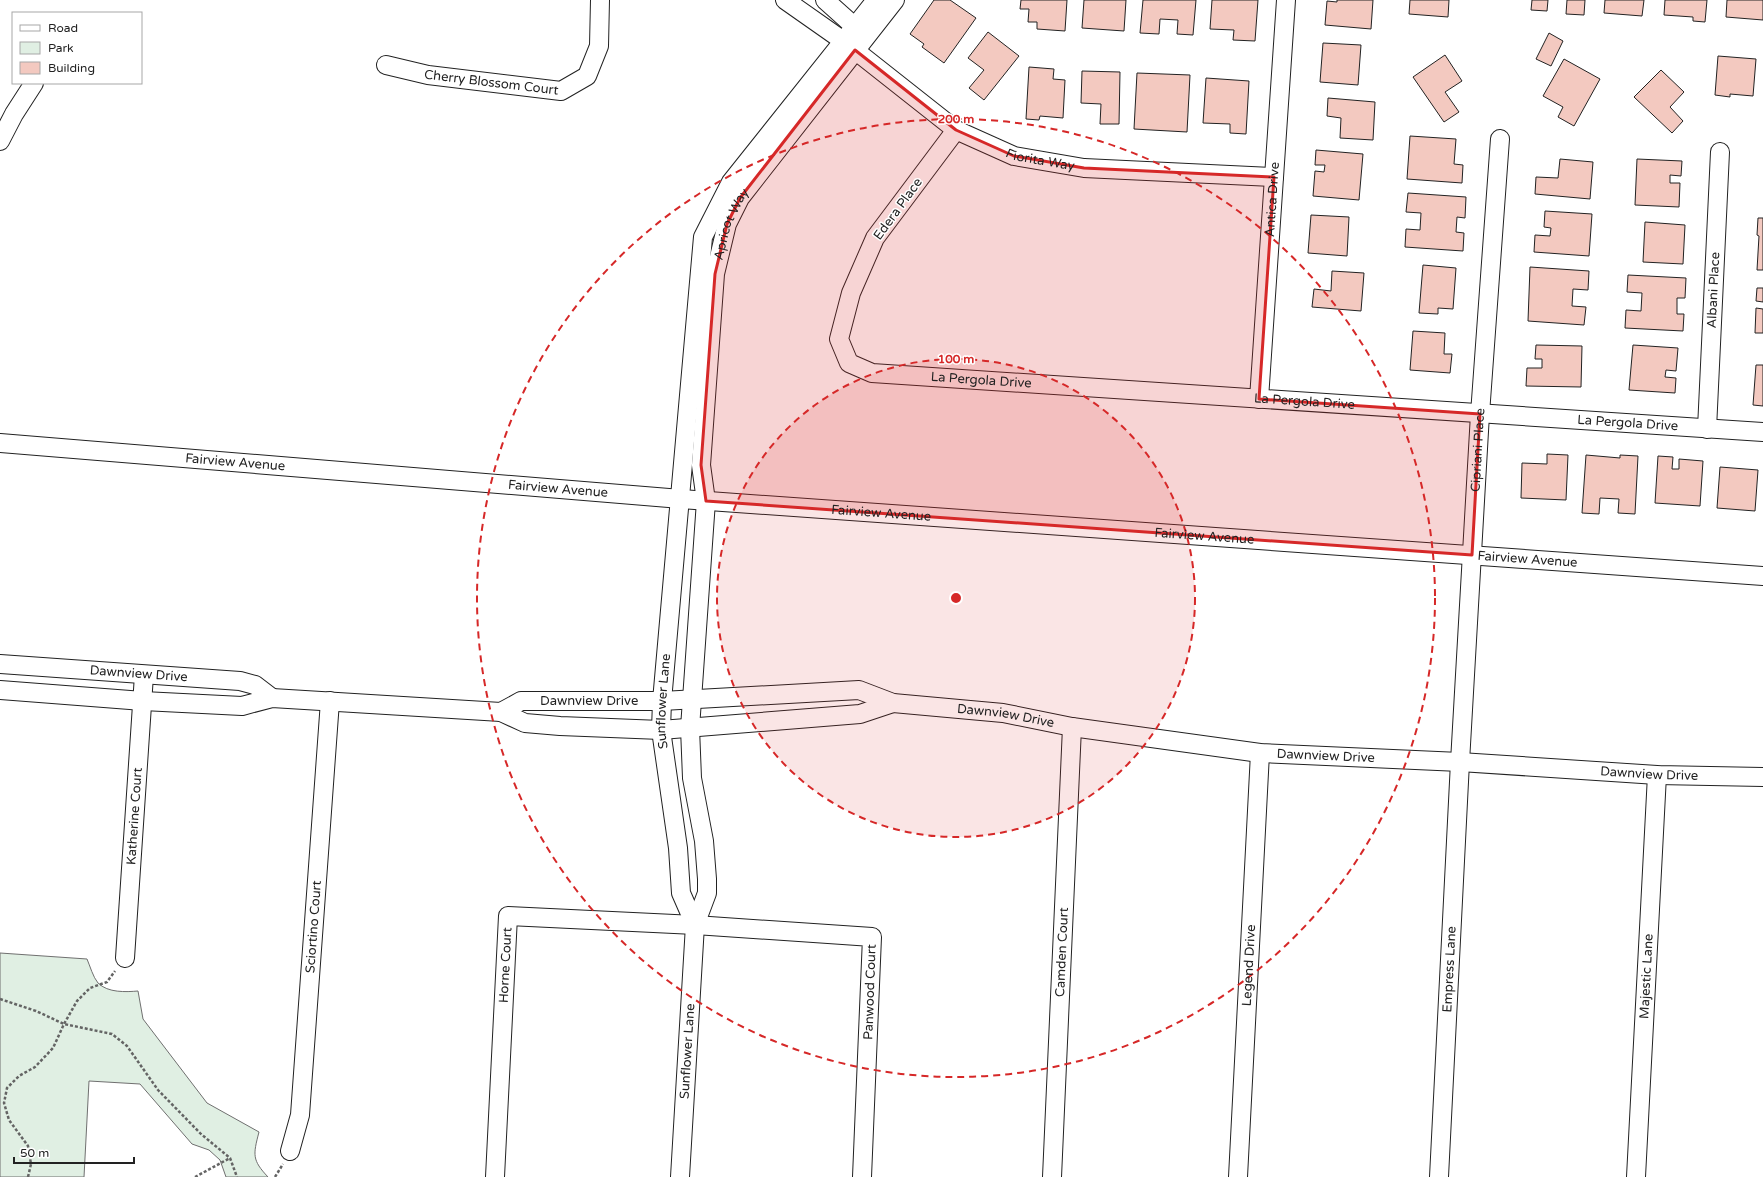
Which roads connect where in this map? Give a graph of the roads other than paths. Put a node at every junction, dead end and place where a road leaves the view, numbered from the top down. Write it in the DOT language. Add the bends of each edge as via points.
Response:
graph roads {
  1 [pos="600,0"];
  2 [pos="785,0"];
  3 [pos="825,0"];
  4 [pos="876,0"];
  5 [pos="895,0"];
  6 [pos="1286,0"];
  7 [pos="854,26"];
  8 [pos="849,45"];
  9 [pos="386,65"];
  10 [pos="33,84"];
  11 [pos="956,130"];
  12 [pos="1500,138"];
  13 [pos="0,141"];
  14 [pos="1720,152"];
  15 [pos="1274,178"];
  16 [pos="849,363"];
  17 [pos="1259,399"];
  18 [pos="1480,414"];
  19 [pos="1708,429"];
  20 [pos="1763,432"];
  21 [pos="0,443"];
  22 [pos="681,499"];
  23 [pos="706,501"];
  24 [pos="1472,555"];
  25 [pos="1763,576"];
  26 [pos="0,664"];
  27 [pos="144,675"];
  28 [pos="0,690"];
  29 [pos="272,698"];
  30 [pos="691,698"];
  31 [pos="143,701"];
  32 [pos="330,701"];
  33 [pos="662,701"];
  34 [pos="893,703"];
  35 [pos="501,712"];
  36 [pos="1072,727"];
  37 [pos="690,728"];
  38 [pos="662,730"];
  39 [pos="1260,753"];
  40 [pos="1460,762"];
  41 [pos="1657,775"];
  42 [pos="1763,777"];
  43 [pos="695,925"];
  44 [pos="125,958"];
  45 [pos="290,1151"];
  46 [pos="495,1177"];
  47 [pos="680,1177"];
  48 [pos="862,1177"];
  49 [pos="1052,1177"];
  50 [pos="1238,1177"];
  51 [pos="1439,1177"];
  52 [pos="1636,1177"];
  1 -- 9 [label="street, Cherry Blossom Court" via="599,46 587,76 561,91 428,75"];
  2 -- 8 [label="street, Fiorita Way"];
  3 -- 7 [label="street"];
  4 -- 7 [label="street, Apricot Way"];
  5 -- 8 [label="street, Apricot Way"];
  6 -- 15 [label="street, Antica Drive"];
  7 -- 8 [label="street, Apricot Way"];
  8 -- 11 [label="street, Fiorita Way"];
  8 -- 22 [label="street, Apricot Way" via="731,182 703,238"];
  8 -- 23 [label="street, Apricot Way" via="740,198 727,224 715,274 701,465"];
  10 -- 13 [label="street"];
  11 -- 15 [label="street, Fiorita Way" via="1014,156 1084,168"];
  11 -- 16 [label="street, Edera Place" via="875,238 851,293 839,339"];
  12 -- 18 [label="street, Cipriani Place"];
  14 -- 19 [label="street, Albani Place"];
  15 -- 17 [label="street, Antica Drive"];
  16 -- 17 [label="street, La Pergola Drive" via="872,373"];
  17 -- 18 [label="street, La Pergola Drive"];
  18 -- 19 [label="street, La Pergola Drive"];
  18 -- 24 [label="street, Cipriani Place"];
  19 -- 20 [label="street, La Pergola Drive"];
  21 -- 22 [label="street, Fairview Avenue"];
  22 -- 23 [label="street, Fairview Avenue"];
  22 -- 33 [label="street, Sunflower Lane"];
  23 -- 24 [label="street, Fairview Avenue"];
  23 -- 30 [label="street, Sunflower Lane"];
  24 -- 25 [label="street, Fairview Avenue"];
  24 -- 40 [label="street, Cipriani Place"];
  26 -- 27 [label="street, Dawnview Drive"];
  27 -- 29 [label="street, Dawnview Drive" via="240,681 255,685"];
  27 -- 31 [label="street, Katherine Court"];
  28 -- 31 [label="street, Dawnview Drive"];
  29 -- 31 [label="street, Dawnview Drive" via="242,706"];
  29 -- 32 [label="street, Dawnview Drive"];
  30 -- 33 [label="street, Dawnview Drive"];
  30 -- 34 [label="street, Dawnview Drive" via="859,690"];
  30 -- 37 [label="street, Sunflower Lane"];
  31 -- 44 [label="street, Katherine Court"];
  32 -- 35 [label="street, Dawnview Drive"];
  32 -- 45 [label="street, Sciortino Court" via="300,1115"];
  33 -- 35 [label="street, Dawnview Drive" via="521,701"];
  33 -- 38 [label="street, Sunflower Lane"];
  34 -- 36 [label="street, Dawnview Drive" via="1003,713"];
  34 -- 37 [label="street, Dawnview Drive" via="860,714"];
  35 -- 38 [label="street, Dawnview Drive" via="525,723"];
  36 -- 39 [label="street, Dawnview Drive"];
  36 -- 49 [label="street, Camden Court"];
  37 -- 38 [label="street, Dawnview Drive"];
  37 -- 43 [label="street, Sunflower Lane" via="692,778 704,841 707,879 707,893"];
  38 -- 43 [label="street, Sunflower Lane" via="678,848 681,893"];
  39 -- 40 [label="street, Dawnview Drive"];
  39 -- 50 [label="street, Legend Drive"];
  40 -- 41 [label="street, Dawnview Drive"];
  40 -- 51 [label="street, Empress Lane"];
  41 -- 42 [label="street, Dawnview Drive"];
  41 -- 52 [label="street, Majestic Lane"];
  43 -- 46 [label="street, Horne Court" via="508,916"];
  43 -- 47 [label="street, Sunflower Lane"];
  43 -- 48 [label="street, Panwood Court" via="872,937"];
}
